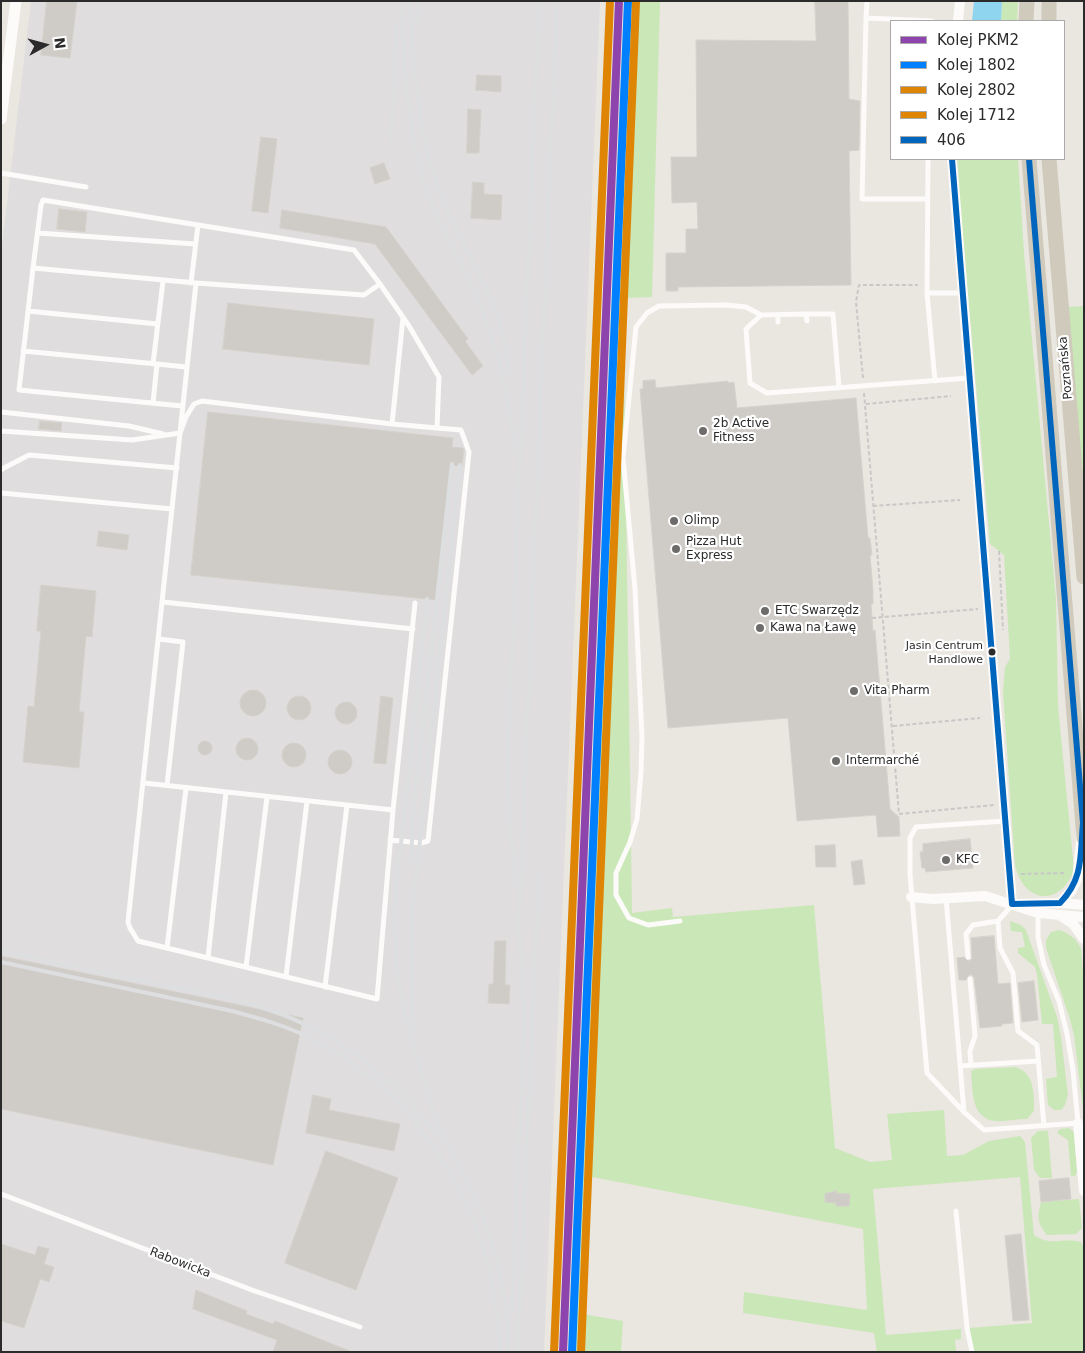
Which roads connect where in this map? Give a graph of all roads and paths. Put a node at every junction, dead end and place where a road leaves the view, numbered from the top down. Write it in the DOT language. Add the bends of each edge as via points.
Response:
graph roads {
  1 [pos="16,1"];
  2 [pos="636,1"];
  3 [pos="867,1"];
  4 [pos="960,1"];
  5 [pos="1027,1"];
  6 [pos="1049,1"];
  7 [pos="866,18"];
  8 [pos="910,20"];
  9 [pos="958,20"];
  10 [pos="1026,20"];
  11 [pos="1048,20"];
  12 [pos="629,105"];
  13 [pos="1,119"];
  14 [pos="928,160"];
  15 [pos="952,160"];
  16 [pos="1028,160"];
  17 [pos="1049,160"];
  18 [pos="1,173"];
  19 [pos="86,188"];
  20 [pos="927,199"];
  21 [pos="198,225"];
  22 [pos="38,233"];
  23 [pos="195,244"];
  24 [pos="33,268"];
  25 [pos="163,280"];
  26 [pos="193,283"];
  27 [pos="380,284"];
  28 [pos="927,285"];
  29 [pos="927,293"];
  30 [pos="964,293"];
  31 [pos="28,311"];
  32 [pos="806,314"];
  33 [pos="761,315"];
  34 [pos="778,315"];
  35 [pos="403,318"];
  36 [pos="807,321"];
  37 [pos="778,322"];
  38 [pos="158,324"];
  39 [pos="23,351"];
  40 [pos="155,364"];
  41 [pos="186,367"];
  42 [pos="970,378"];
  43 [pos="935,381"];
  44 [pos="863,386"];
  45 [pos="839,388"];
  46 [pos="950,396"];
  47 [pos="153,403"];
  48 [pos="865,404"];
  49 [pos="182,406"];
  50 [pos="1,412"];
  51 [pos="392,424"];
  52 [pos="437,428"];
  53 [pos="1,431"];
  54 [pos="180,433"];
  55 [pos="166,434"];
  56 [pos="177,468"];
  57 [pos="1,470"];
  58 [pos="1,493"];
  59 [pos="960,500"];
  60 [pos="873,506"];
  61 [pos="172,509"];
  62 [pos="999,551"];
  63 [pos="1084,577"];
  64 [pos="163,602"];
  65 [pos="415,603"];
  66 [pos="1003,607"];
  67 [pos="989,608"];
  68 [pos="883,617"];
  69 [pos="872,618"];
  70 [pos="413,629"];
  71 [pos="1003,630"];
  72 [pos="159,639"];
  73 [pos="980,718"];
  74 [pos="892,726"];
  75 [pos="144,783"];
  76 [pos="167,786"];
  77 [pos="186,788"];
  78 [pos="226,792"];
  79 [pos="267,796"];
  80 [pos="307,801"];
  81 [pos="1004,804"];
  82 [pos="347,805"];
  83 [pos="393,810"];
  84 [pos="1005,821"];
  85 [pos="1083,831"];
  86 [pos="390,840"];
  87 [pos="1078,873"];
  88 [pos="1009,874"];
  89 [pos="911,897"];
  90 [pos="946,898"];
  91 [pos="1060,902"];
  92 [pos="1012,904"];
  93 [pos="1084,905"];
  94 [pos="1038,914"];
  95 [pos="1060,915"];
  96 [pos="1084,917"];
  97 [pos="998,920"];
  98 [pos="680,921"];
  99 [pos="1084,939"];
  100 [pos="167,948"];
  101 [pos="968,957"];
  102 [pos="208,958"];
  103 [pos="246,967"];
  104 [pos="286,977"];
  105 [pos="970,979"];
  106 [pos="326,987"];
  107 [pos="1038,1061"];
  108 [pos="971,1065"];
  109 [pos="960,1066"];
  110 [pos="964,1112"];
  111 [pos="1081,1125"];
  112 [pos="1044,1126"];
  113 [pos="1084,1191"];
  114 [pos="1,1194"];
  115 [pos="956,1211"];
  116 [pos="360,1327"];
  117 [pos="972,1352"];
  1 -- 13 [label="street"];
  2 -- 12 [label="path"];
  3 -- 7 [label="lane"];
  4 -- 9 [label="street"];
  5 -- 10 [label="main road"];
  6 -- 11 [label="main road"];
  7 -- 8 [label="lane"];
  7 -- 20 [label="lane" via="862,199"];
  14 -- 20 [label="lane"];
  15 -- 30 [label="street"];
  16 -- 85 [label="main road, Poznańska"];
  17 -- 63 [label="main road, Poznańska"];
  18 -- 19 [label="lane"];
  20 -- 28 [label="lane"];
  21 -- 22 [label="lane" via="43,200"];
  21 -- 23 [label="lane"];
  21 -- 27 [label="lane" via="354,250"];
  22 -- 23 [label="lane"];
  22 -- 24 [label="lane"];
  23 -- 26 [label="lane"];
  24 -- 25 [label="lane"];
  24 -- 31 [label="lane"];
  25 -- 26 [label="lane"];
  25 -- 38 [label="lane"];
  26 -- 27 [label="lane" via="364,295"];
  26 -- 41 [label="lane"];
  27 -- 35 [label="lane"];
  28 -- 29 [label="lane"];
  28 -- 44 [label="path" via="859,285 856,302"];
  29 -- 30 [label="lane"];
  29 -- 43 [label="lane"];
  30 -- 42 [label="street"];
  31 -- 38 [label="lane"];
  31 -- 39 [label="lane"];
  32 -- 34 [label="lane"];
  32 -- 36 [label="lane"];
  32 -- 45 [label="lane" via="833,314"];
  33 -- 34 [label="lane"];
  33 -- 45 [label="lane" via="746,329 750,383 767,393"];
  33 -- 98 [label="lane" via="746,307 726,304 659,306 647,313 636,327 622,458 636,589 641,772 637,819 616,873 616,895 629,918 648,925"];
  34 -- 37 [label="lane"];
  35 -- 51 [label="lane"];
  35 -- 52 [label="lane" via="439,377"];
  38 -- 40 [label="lane"];
  39 -- 40 [label="lane"];
  39 -- 47 [label="lane" via="19,390"];
  40 -- 41 [label="lane"];
  40 -- 47 [label="lane"];
  41 -- 49 [label="lane"];
  42 -- 43 [label="lane"];
  42 -- 67 [label="street"];
  43 -- 44 [label="lane"];
  44 -- 45 [label="lane"];
  44 -- 48 [label="path"];
  46 -- 48 [label="path"];
  47 -- 49 [label="lane"];
  48 -- 60 [label="path"];
  49 -- 54 [label="lane"];
  50 -- 55 [label="lane" via="129,426"];
  51 -- 52 [label="lane"];
  51 -- 54 [label="lane" via="202,401 194,404"];
  52 -- 86 [label="lane" via="461,430 468,452 428,841"];
  53 -- 55 [label="lane" via="132,440"];
  54 -- 55 [label="lane"];
  54 -- 56 [label="lane"];
  56 -- 57 [label="lane" via="29,455"];
  56 -- 61 [label="lane"];
  58 -- 61 [label="lane"];
  59 -- 60 [label="path"];
  60 -- 68 [label="path"];
  61 -- 64 [label="lane"];
  62 -- 66 [label="path"];
  64 -- 70 [label="lane"];
  64 -- 72 [label="lane"];
  65 -- 70 [label="lane"];
  66 -- 67 [label="path"];
  66 -- 71 [label="path"];
  67 -- 68 [label="path"];
  67 -- 81 [label="street"];
  68 -- 69 [label="path"];
  68 -- 74 [label="path"];
  70 -- 83 [label="lane"];
  72 -- 75 [label="lane"];
  72 -- 76 [label="lane" via="184,642"];
  73 -- 74 [label="path"];
  74 -- 81 [label="path" via="899,814"];
  75 -- 76 [label="lane"];
  75 -- 100 [label="lane" via="128,922 138,941"];
  76 -- 77 [label="lane"];
  77 -- 78 [label="lane"];
  77 -- 100 [label="lane"];
  78 -- 79 [label="lane"];
  78 -- 102 [label="lane"];
  79 -- 80 [label="lane"];
  79 -- 103 [label="lane"];
  80 -- 82 [label="lane"];
  80 -- 104 [label="lane"];
  81 -- 84 [label="street"];
  82 -- 83 [label="lane"];
  82 -- 106 [label="lane"];
  83 -- 86 [label="lane"];
  84 -- 88 [label="street"];
  84 -- 89 [label="lane" via="916,827 910,838"];
  85 -- 87 [label="street"];
  86 -- 106 [label="lane" via="377,999"];
  87 -- 88 [label="path"];
  87 -- 91 [label="street" via="1072,890"];
  88 -- 92 [label="street"];
  89 -- 90 [label="street"];
  89 -- 110 [label="lane" via="927,1073"];
  90 -- 92 [label="street" via="985,896"];
  90 -- 109 [label="lane"];
  91 -- 92 [label="street"];
  91 -- 93 [label="street"];
  92 -- 94 [label="street"];
  92 -- 97 [label="lane"];
  94 -- 95 [label="street"];
  94 -- 111 [label="lane" via="1038,937 1067,1034"];
  95 -- 96 [label="street"];
  95 -- 99 [label="street" via="1073,924"];
  97 -- 101 [label="lane" via="973,925 966,934"];
  97 -- 107 [label="lane" via="1000,948 1013,973 1018,1031 1036,1045"];
  100 -- 102 [label="lane"];
  102 -- 103 [label="lane"];
  103 -- 104 [label="lane"];
  104 -- 106 [label="lane"];
  105 -- 108 [label="lane" via="975,1036 970,1051"];
  107 -- 108 [label="lane"];
  107 -- 112 [label="lane"];
  108 -- 109 [label="lane"];
  109 -- 110 [label="lane"];
  110 -- 112 [label="lane" via="984,1130"];
  111 -- 112 [label="lane"];
  111 -- 113 [label="street"];
  114 -- 116 [label="lane, Rabowicka" via="252,1290"];
  115 -- 117 [label="lane"];
}
